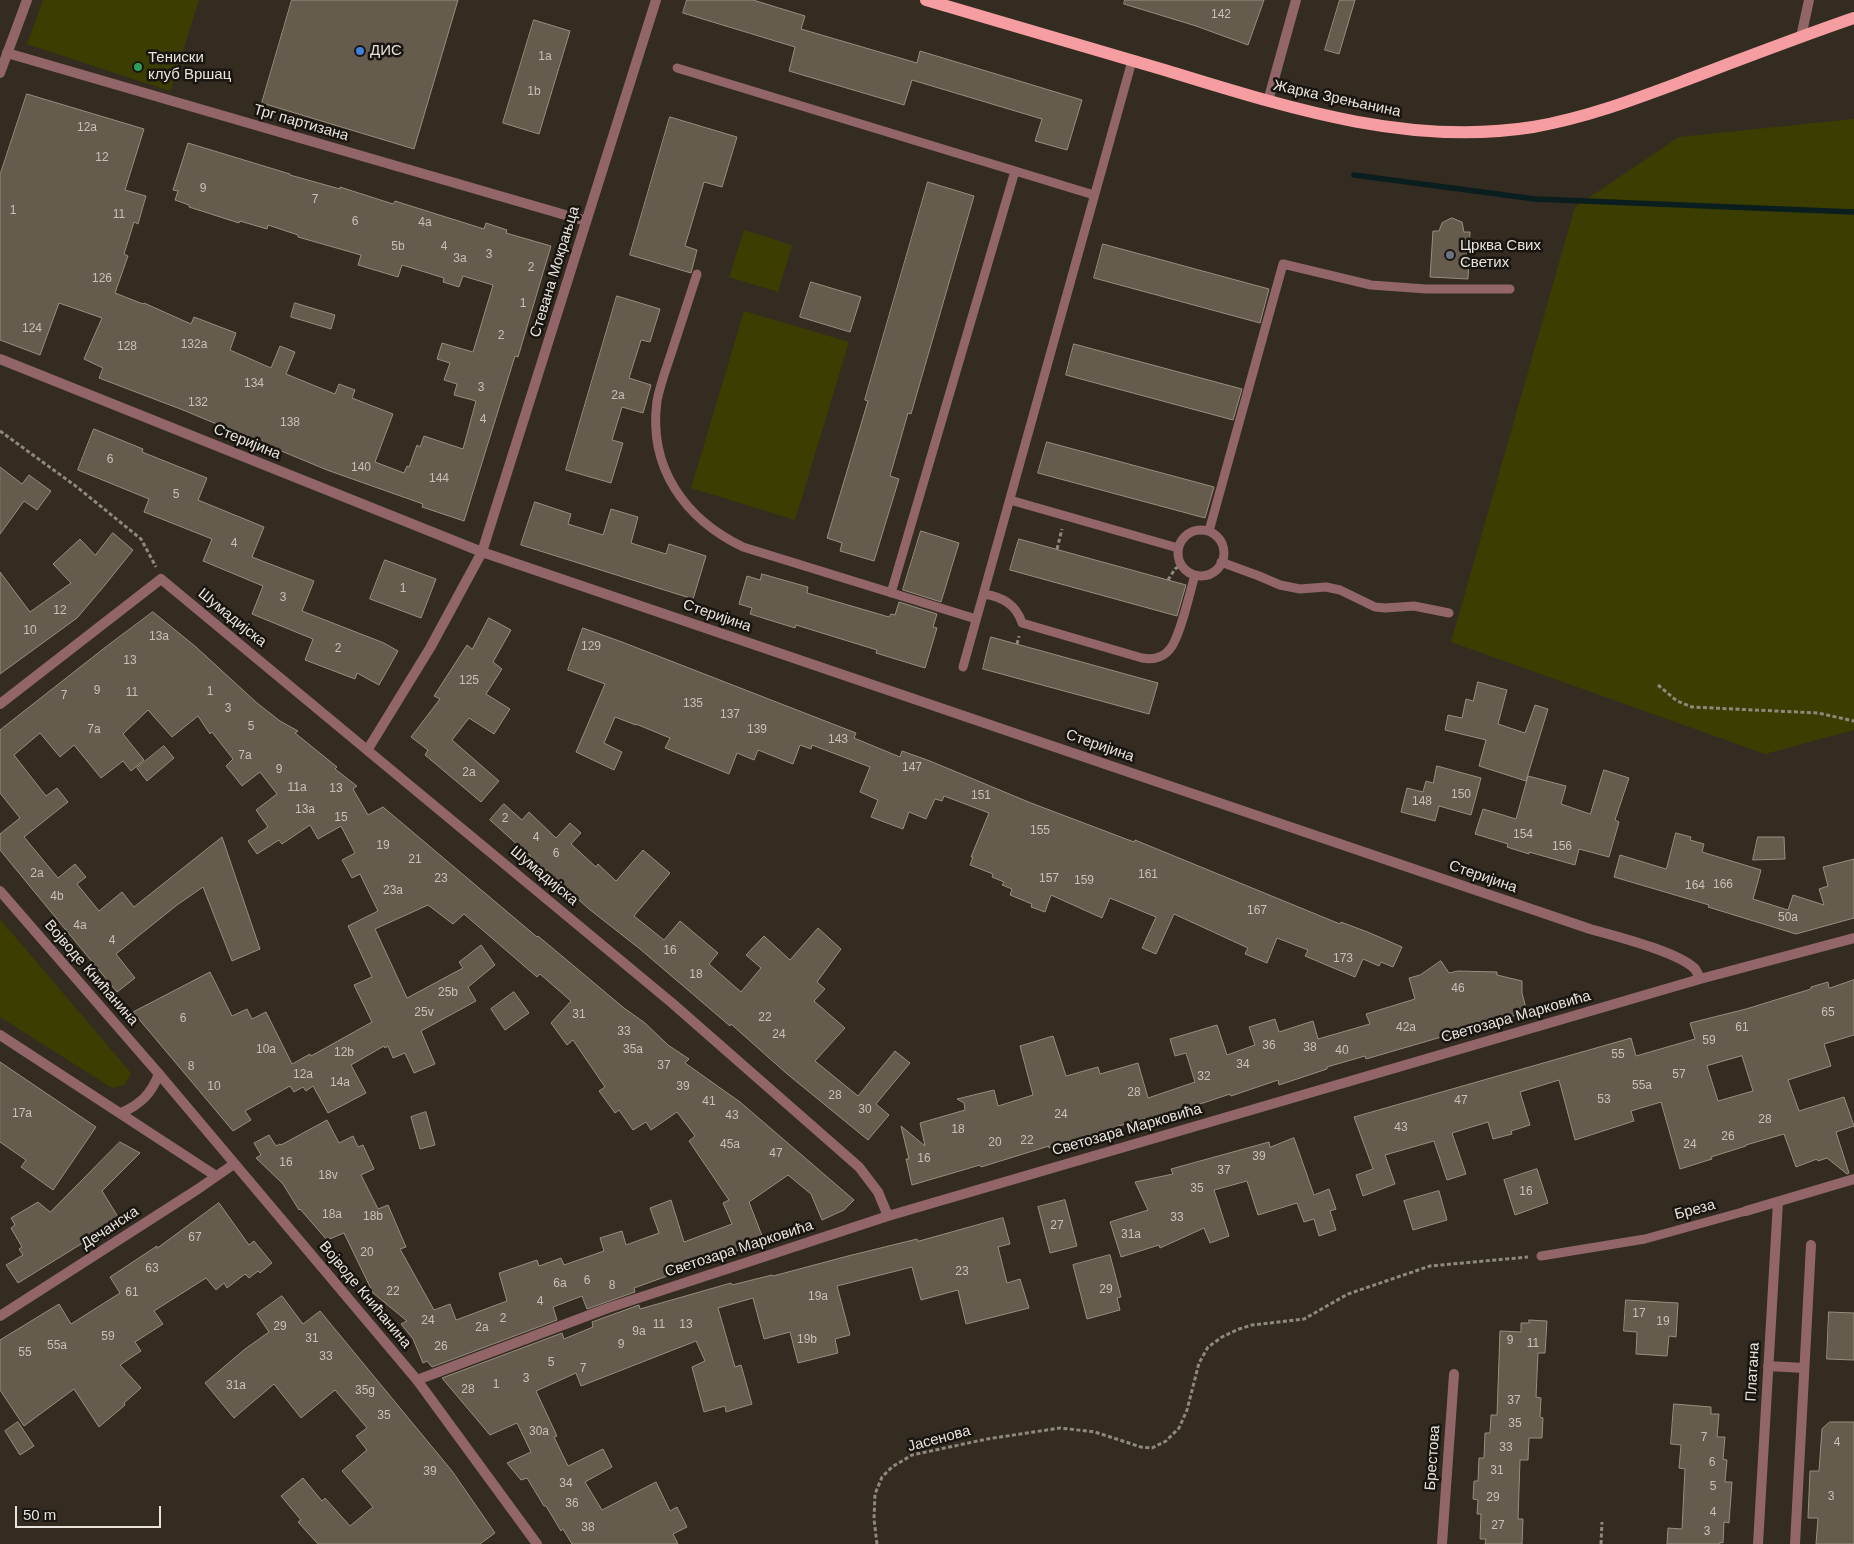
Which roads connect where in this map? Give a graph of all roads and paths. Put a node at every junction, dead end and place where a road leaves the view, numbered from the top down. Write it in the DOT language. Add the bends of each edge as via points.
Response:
graph roads {
  1 [pos="27,0"];
  2 [pos="656,0"];
  3 [pos="926,0"];
  4 [pos="1296,0"];
  5 [pos="1809,0"];
  6 [pos="1854,18"];
  7 [pos="1801,37"];
  8 [pos="7,53"];
  9 [pos="1132,61"];
  10 [pos="677,68"];
  11 [pos="0,73"];
  12 [pos="1268,101"];
  13 [pos="1015,171"];
  14 [pos="1094,195"];
  15 [pos="586,221"];
  16 [pos="697,274"];
  17 [pos="1510,290"];
  18 [pos="0,359"];
  19 [pos="0,431"];
  20 [pos="1010,500"];
  21 [pos="1066,516"];
  22 [pos="1209,531"];
  23 [pos="1178,548"];
  24 [pos="1056,550"];
  25 [pos="482,552"];
  26 [pos="1221,562"];
  27 [pos="1181,564"];
  28 [pos="1195,575"];
  29 [pos="161,578"];
  30 [pos="1168,580"];
  31 [pos="890,593"];
  32 [pos="984,594"];
  33 [pos="1449,613"];
  34 [pos="976,620"];
  35 [pos="964,667"];
  36 [pos="1658,685"];
  37 [pos="0,704"];
  38 [pos="1854,721"];
  39 [pos="368,749"];
  40 [pos="0,891"];
  41 [pos="1854,938"];
  42 [pos="1700,979"];
  43 [pos="0,1035"];
  44 [pos="159,1074"];
  45 [pos="121,1113"];
  46 [pos="234,1164"];
  47 [pos="216,1176"];
  48 [pos="1854,1179"];
  49 [pos="1778,1202"];
  50 [pos="1746,1212"];
  51 [pos="888,1216"];
  52 [pos="1810,1245"];
  53 [pos="1540,1256"];
  54 [pos="0,1316"];
  55 [pos="1768,1366"];
  56 [pos="1804,1368"];
  57 [pos="1454,1374"];
  58 [pos="417,1380"];
  59 [pos="1602,1522"];
  60 [pos="537,1544"];
  61 [pos="877,1544"];
  62 [pos="1442,1544"];
  63 [pos="1601,1544"];
  64 [pos="1758,1544"];
  65 [pos="1795,1544"];
  1 -- 8 [label="street"];
  2 -- 15 [label="street, Стевана Мокрањца"];
  3 -- 9 [label="main road, Жарка Зрењанина"];
  4 -- 12 [label="street"];
  5 -- 7 [label="street"];
  6 -- 7 [label="main road, Жарка Зрењанина"];
  7 -- 12 [label="main road, Жарка Зрењанина" via="1623,104 1533,127 1448,133 1405,130"];
  8 -- 11 [label="street"];
  8 -- 15 [label="street, Трг партизана"];
  9 -- 12 [label="main road, Жарка Зрењанина"];
  9 -- 14 [label="lane"];
  10 -- 13 [label="lane"];
  13 -- 14 [label="lane"];
  13 -- 31 [label="lane"];
  14 -- 20 [label="lane"];
  15 -- 25 [label="street, Стевана Мокрањца"];
  16 -- 31 [label="lane" via="658,399 656,434 665,470 673,486 694,514 725,538 744,547"];
  17 -- 22 [label="lane" via="1371,285 1283,264"];
  18 -- 25 [label="street, Стеријина"];
  19 -- 29 [label="path" via="142,539"];
  20 -- 21 [label="lane"];
  20 -- 32 [label="lane"];
  21 -- 23 [label="lane"];
  21 -- 24 [label="path"];
  22 -- 23 [label="lane" via="1193,531 1186,535"];
  22 -- 26 [label="lane" via="1220,541"];
  23 -- 27 [label="lane"];
  25 -- 39 [label="street" via="430,648"];
  25 -- 42 [label="street, Стеријина" via="1656,949 1687,963"];
  26 -- 28 [label="lane" via="1211,573"];
  26 -- 33 [label="lane" via="1285,586 1340,590 1375,607 1414,606"];
  27 -- 28 [label="lane"];
  27 -- 30 [label="path"];
  28 -- 32 [label="lane" via="1175,641 1165,654 1153,659 1022,623 1010,603"];
  29 -- 37 [label="street"];
  29 -- 39 [label="street, Шумадијска"];
  31 -- 34 [label="lane"];
  32 -- 34 [label="lane"];
  34 -- 35 [label="lane"];
  36 -- 38 [label="path" via="1677,701 1692,707 1818,713"];
  39 -- 51 [label="street, Шумадијска" via="672,1002 858,1167 878,1192"];
  40 -- 44 [label="street, Војводе Книћанина"];
  41 -- 42 [label="street, Светозара Марковића"];
  42 -- 51 [label="street, Светозара Марковића"];
  43 -- 45 [label="street"];
  44 -- 45 [label="street" via="146,1098"];
  44 -- 46 [label="street, Војводе Книћанина"];
  45 -- 47 [label="street"];
  46 -- 47 [label="street, Дечанска"];
  46 -- 58 [label="street, Војводе Книћанина"];
  47 -- 54 [label="street, Дечанска"];
  48 -- 49 [label="street, Бреза"];
  49 -- 50 [label="street, Бреза"];
  49 -- 55 [label="street, Платана"];
  50 -- 53 [label="lane, Бреза" via="1645,1239"];
  51 -- 58 [label="street, Светозара Марковића" via="608,1308"];
  52 -- 56 [label="street"];
  53 -- 61 [label="path, Јасенова" via="1430,1266 1348,1294 1304,1320 1252,1325 1222,1337 1208,1347 1199,1363 1188,1410 1179,1428 1166,1442 1152,1448 1095,1432 1060,1428 987,1438 912,1455 882,1477 875,1494"];
  55 -- 56 [label="street"];
  55 -- 64 [label="street, Платана"];
  56 -- 65 [label="street"];
  57 -- 62 [label="street, Брестова"];
  58 -- 60 [label="street, Војводе Книћанина"];
  59 -- 63 [label="path"];
}
